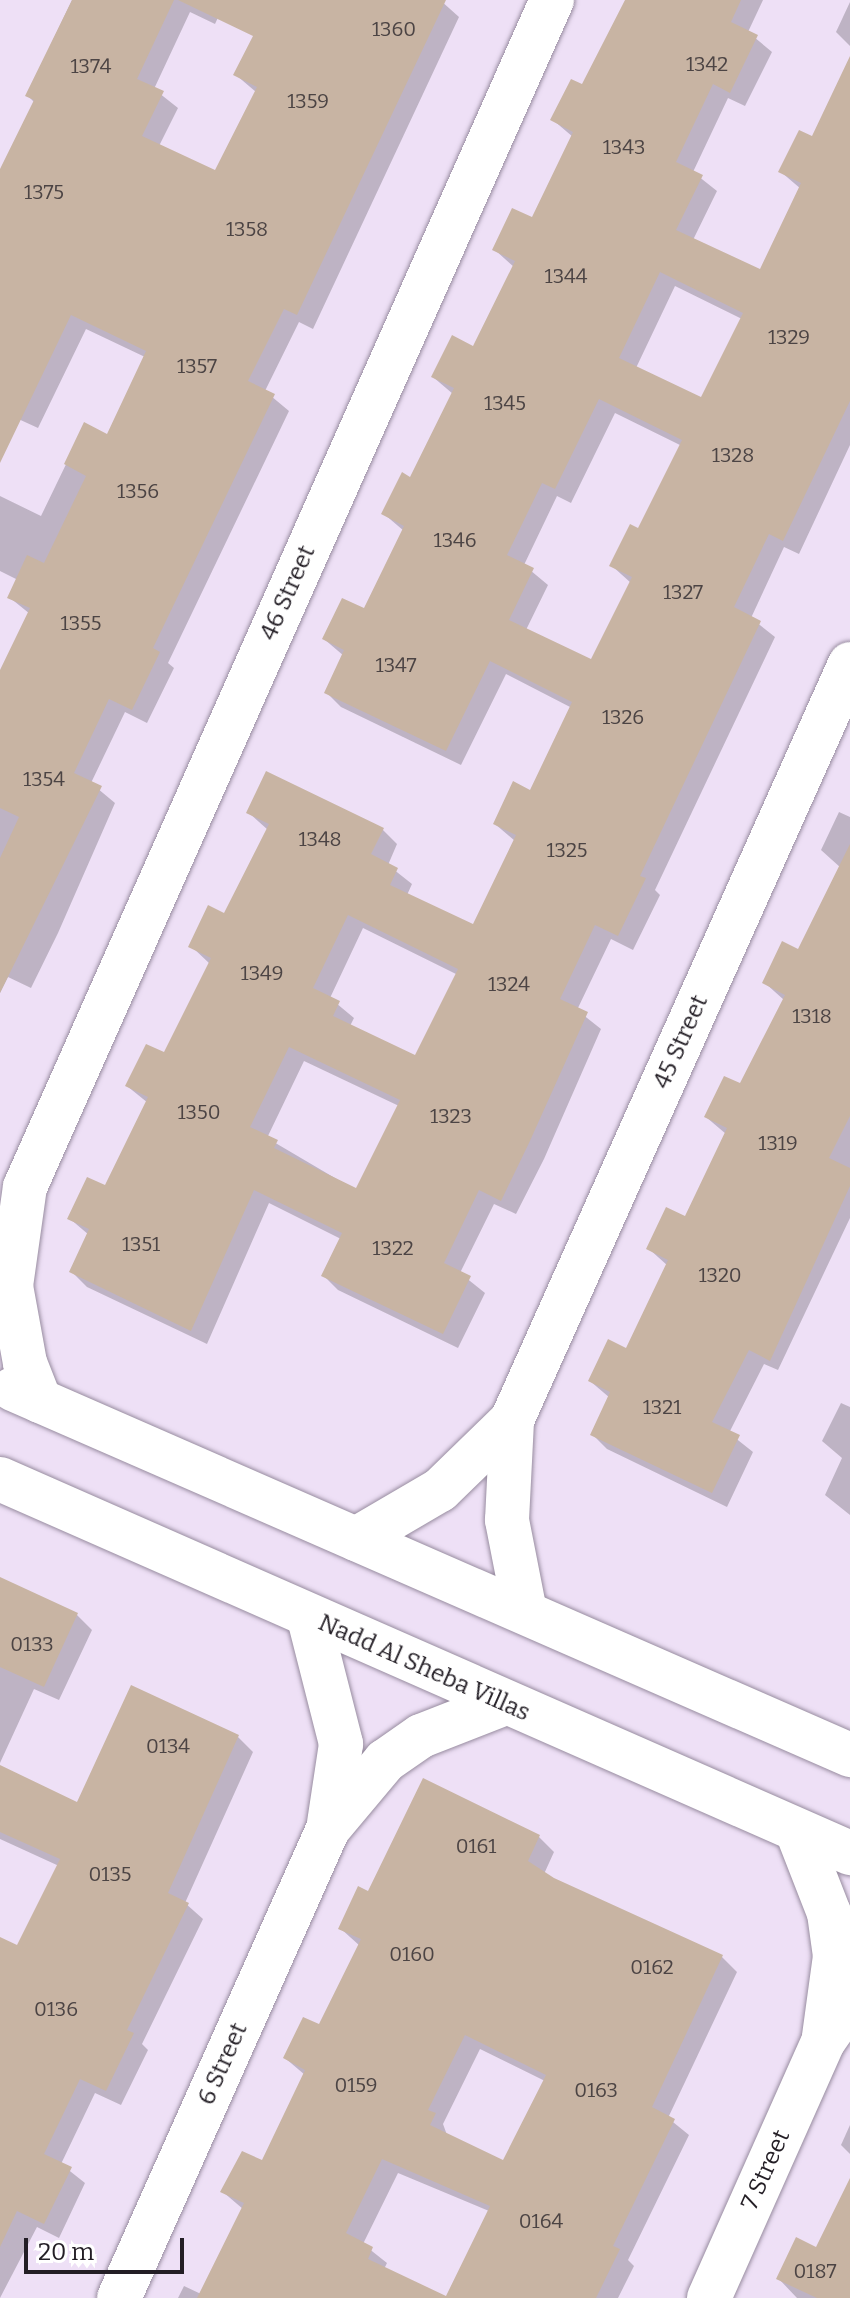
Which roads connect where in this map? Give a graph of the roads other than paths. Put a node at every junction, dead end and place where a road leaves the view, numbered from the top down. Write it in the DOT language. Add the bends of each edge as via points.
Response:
graph roads {
  1 [pos="552,0"];
  2 [pos="850,664"];
  3 [pos="12,1203"];
  4 [pos="0,1383"];
  5 [pos="40,1401"];
  6 [pos="512,1420"];
  7 [pos="5,1484"];
  8 [pos="356,1539"];
  9 [pos="525,1612"];
  10 [pos="309,1618"];
  11 [pos="505,1703"];
  12 [pos="847,1752"];
  13 [pos="328,1829"];
  14 [pos="797,1831"];
  15 [pos="850,1853"];
  16 [pos="850,2003"];
  17 [pos="823,2042"];
  18 [pos="119,2298"];
  19 [pos="709,2298"];
  1 -- 3 [label="street, 46 Street"];
  2 -- 6 [label="street, 45 Street"];
  3 -- 5 [label="street, 46 Street" via="11,1286 18,1338"];
  4 -- 5 [label="street"];
  5 -- 8 [label="street"];
  6 -- 8 [label="street" via="440,1490"];
  6 -- 9 [label="street" via="507,1520"];
  7 -- 10 [label="street, Nadd Al Sheba Villas"];
  8 -- 9 [label="street"];
  9 -- 12 [label="street"];
  10 -- 11 [label="street, Nadd Al Sheba Villas"];
  10 -- 13 [label="street" via="341,1744"];
  11 -- 13 [label="street" via="421,1736 385,1761"];
  11 -- 14 [label="street, Nadd Al Sheba Villas"];
  13 -- 18 [label="street, 6 Street"];
  14 -- 15 [label="street, Nadd Al Sheba Villas"];
  14 -- 17 [label="street" via="825,1899 835,1956"];
  16 -- 17 [label="street"];
  17 -- 19 [label="street, 7 Street"];
}
